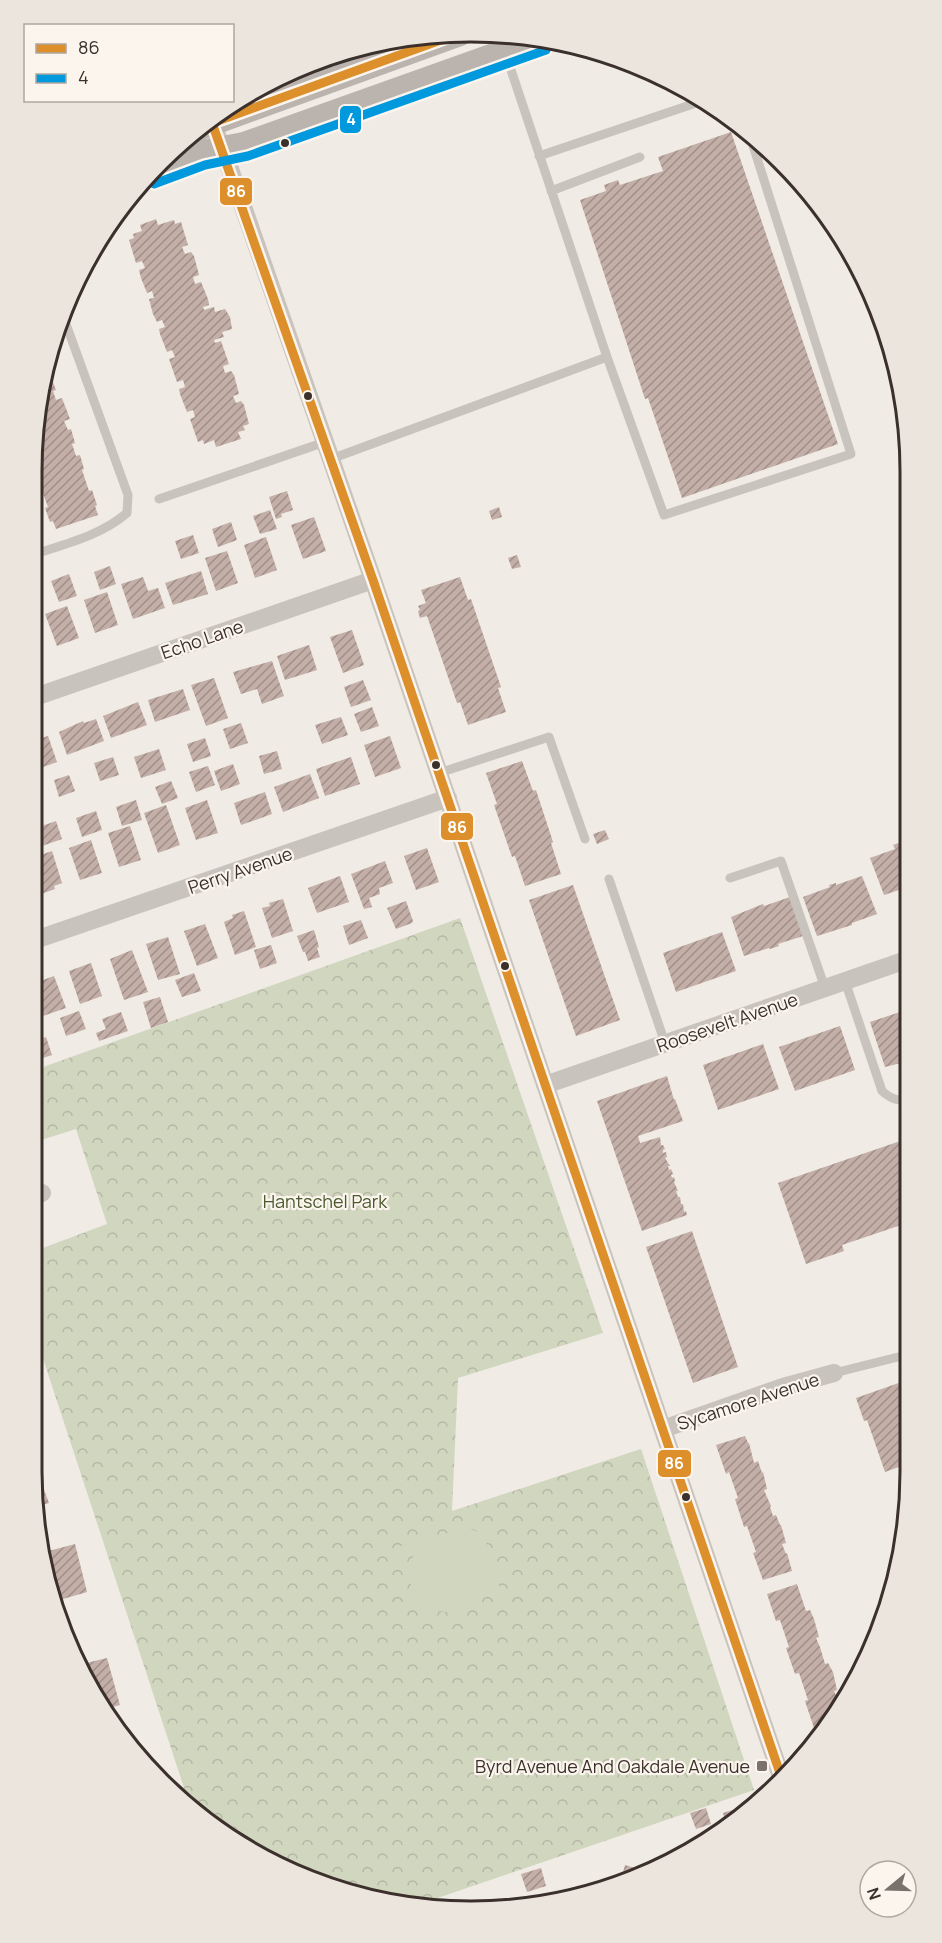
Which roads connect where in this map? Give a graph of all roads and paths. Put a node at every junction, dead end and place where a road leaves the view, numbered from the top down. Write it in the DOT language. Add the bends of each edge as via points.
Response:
graph roads {
  1 [pos="427,45"];
  2 [pos="523,46"];
  3 [pos="505,52"];
  4 [pos="693,104"];
  5 [pos="233,114"];
  6 [pos="212,130"];
  7 [pos="754,148"];
  8 [pos="223,149"];
  9 [pos="539,156"];
  10 [pos="640,157"];
  11 [pos="171,165"];
  12 [pos="551,191"];
  13 [pos="67,327"];
  14 [pos="607,357"];
  15 [pos="328,451"];
  16 [pos="159,499"];
  17 [pos="42,552"];
  18 [pos="374,580"];
  19 [pos="42,696"];
  20 [pos="439,773"];
  21 [pos="448,798"];
  22 [pos="585,839"];
  23 [pos="730,878"];
  24 [pos="609,879"];
  25 [pos="42,938"];
  26 [pos="900,962"];
  27 [pos="844,981"];
  28 [pos="825,988"];
  29 [pos="665,1043"];
  30 [pos="545,1085"];
  31 [pos="900,1100"];
  32 [pos="900,1356"];
  33 [pos="834,1373"];
  34 [pos="663,1429"];
  35 [pos="779,1770"];
  1 -- 5 [label="street"];
  2 -- 3 [label="street"];
  3 -- 8 [label="street" via="244,145"];
  3 -- 9 [label="lane"];
  4 -- 9 [label="lane"];
  6 -- 8 [label="street"];
  7 -- 14 [label="lane" via="852,454 664,515"];
  8 -- 11 [label="street"];
  8 -- 15 [label="street"];
  9 -- 12 [label="lane"];
  10 -- 12 [label="lane"];
  12 -- 14 [label="lane"];
  13 -- 17 [label="lane" via="128,495 127,513 87,537"];
  14 -- 15 [label="lane"];
  15 -- 16 [label="lane"];
  15 -- 18 [label="street"];
  18 -- 19 [label="street, Echo Lane"];
  18 -- 20 [label="street"];
  20 -- 21 [label="street"];
  20 -- 22 [label="lane" via="549,737"];
  21 -- 25 [label="street, Perry Avenue"];
  21 -- 30 [label="street"];
  23 -- 28 [label="lane" via="781,861"];
  24 -- 29 [label="lane"];
  26 -- 27 [label="street, Roosevelt Avenue"];
  27 -- 28 [label="street, Roosevelt Avenue"];
  27 -- 31 [label="lane" via="882,1091"];
  28 -- 29 [label="street, Roosevelt Avenue"];
  29 -- 30 [label="street, Roosevelt Avenue"];
  30 -- 34 [label="street"];
  32 -- 33 [label="lane"];
  33 -- 34 [label="street, Sycamore Avenue"];
  34 -- 35 [label="street"];
}
